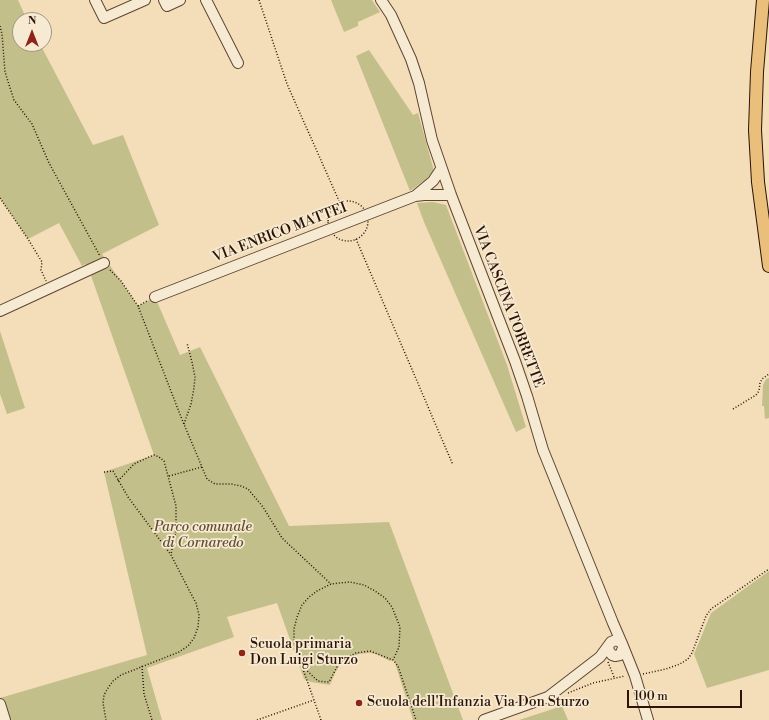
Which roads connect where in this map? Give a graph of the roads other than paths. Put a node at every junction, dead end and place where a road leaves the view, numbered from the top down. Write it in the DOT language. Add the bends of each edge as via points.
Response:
graph roads {
  1 [pos="95,0"];
  2 [pos="145,0"];
  3 [pos="164,0"];
  4 [pos="180,0"];
  5 [pos="206,0"];
  6 [pos="381,0"];
  7 [pos="763,0"];
  8 [pos="238,63"];
  9 [pos="441,169"];
  10 [pos="414,196"];
  11 [pos="451,196"];
  12 [pos="104,263"];
  13 [pos="769,266"];
  14 [pos="155,297"];
  15 [pos="0,311"];
  16 [pos="615,648"];
  17 [pos="0,704"];
  18 [pos="5,720"];
  19 [pos="484,720"];
  20 [pos="648,720"];
  1 -- 2 [label="street" via="104,18"];
  3 -- 4 [label="street" via="167,6"];
  5 -- 8 [label="street"];
  6 -- 9 [label="street, VIA CASCINA TORRETTE" via="391,15 419,83"];
  7 -- 13 [label="main road" via="755,130 758,182"];
  9 -- 10 [label="street, VIA ENRICO MATTEI" via="433,181"];
  9 -- 11 [label="street, VIA CASCINA TORRETTE"];
  10 -- 11 [label="street, VIA ENRICO MATTEI"];
  10 -- 14 [label="street, VIA ENRICO MATTEI"];
  11 -- 16 [label="street, VIA CASCINA TORRETTE" via="515,361 543,450 613,623"];
  12 -- 15 [label="street"];
  16 -- 19 [label="street" via="548,697"];
  16 -- 20 [label="street" via="630,664"];
  17 -- 18 [label="street"];
}
